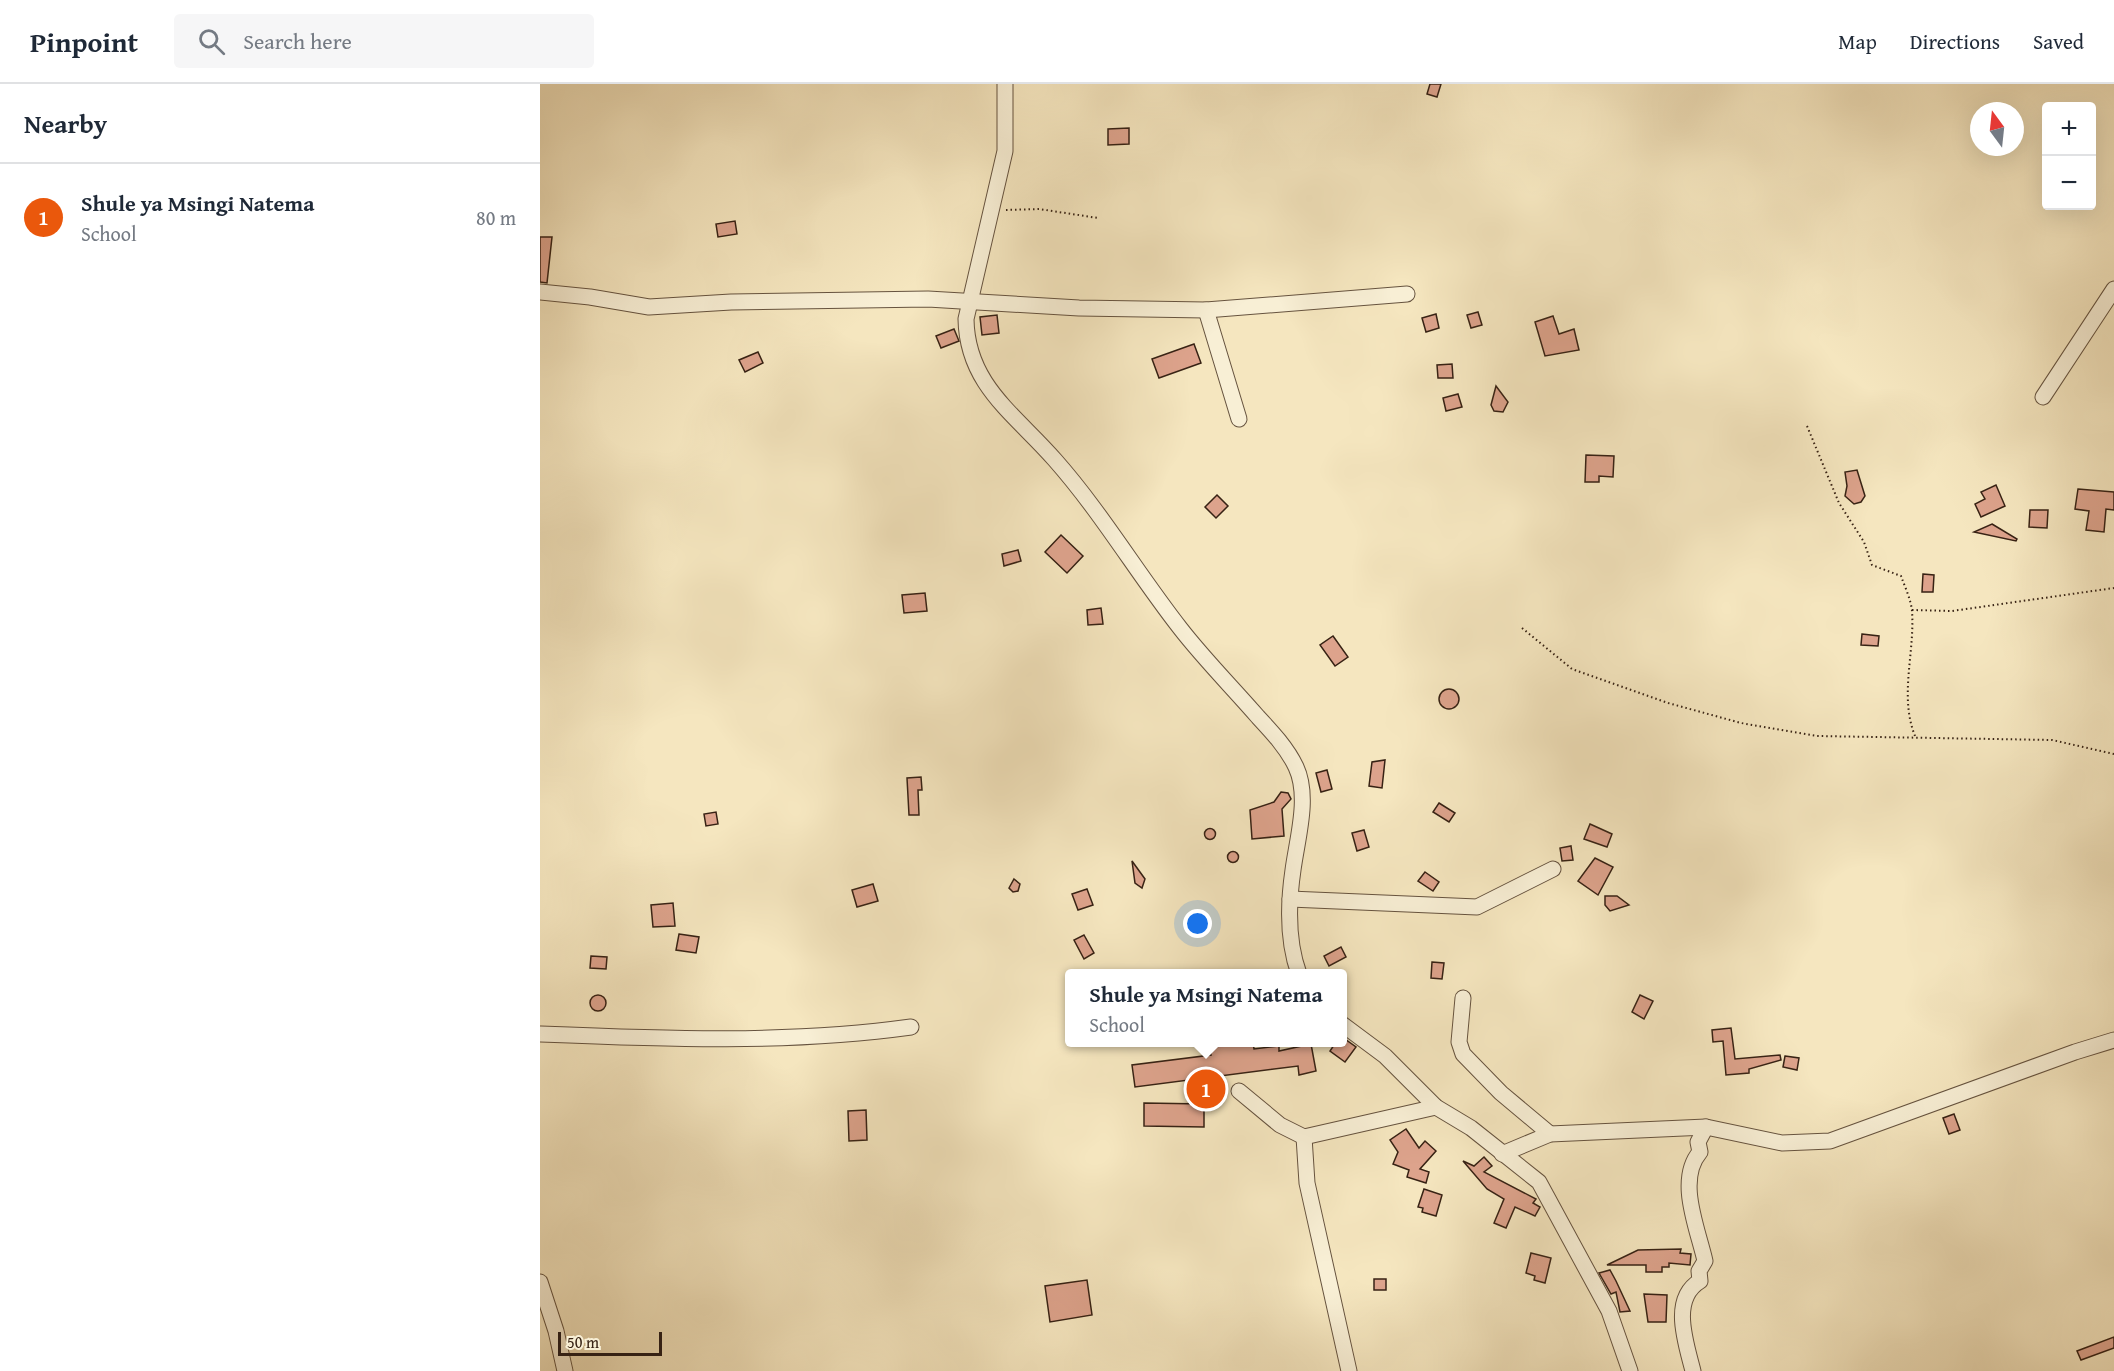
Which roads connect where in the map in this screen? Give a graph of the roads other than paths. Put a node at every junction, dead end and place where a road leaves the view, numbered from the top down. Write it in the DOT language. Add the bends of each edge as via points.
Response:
graph roads {
  1 [pos="1005,84"];
  2 [pos="2114,290"];
  3 [pos="540,292"];
  4 [pos="1407,294"];
  5 [pos="972,301"];
  6 [pos="1206,310"];
  7 [pos="2043,397"];
  8 [pos="1239,419"];
  9 [pos="1553,869"];
  10 [pos="1290,899"];
  11 [pos="1298,969"];
  12 [pos="1463,998"];
  13 [pos="911,1027"];
  14 [pos="1347,1028"];
  15 [pos="540,1034"];
  16 [pos="2114,1040"];
  17 [pos="1239,1090"];
  18 [pos="1436,1107"];
  19 [pos="1706,1127"];
  20 [pos="1550,1134"];
  21 [pos="1304,1137"];
  22 [pos="1502,1154"];
  23 [pos="540,1282"];
  24 [pos="564,1371"];
  25 [pos="1348,1371"];
  26 [pos="1630,1371"];
  27 [pos="1693,1371"];
  1 -- 5 [label="street" via="1005,151"];
  2 -- 7 [label="street"];
  3 -- 5 [label="street" via="649,307 839,300"];
  4 -- 6 [label="street"];
  5 -- 6 [label="street"];
  5 -- 10 [label="street" via="966,319 966,343 988,387 1056,461 1181,629 1281,743 1296,768 1302,785"];
  6 -- 8 [label="street"];
  9 -- 10 [label="street" via="1476,907"];
  10 -- 11 [label="street" via="1290,927"];
  12 -- 20 [label="street" via="1459,1042 1463,1054 1507,1099"];
  13 -- 15 [label="street" via="831,1037 740,1040"];
  14 -- 18 [label="street" via="1385,1056"];
  16 -- 19 [label="street" via="1830,1141 1782,1143"];
  17 -- 21 [label="street" via="1280,1125"];
  18 -- 21 [label="street"];
  18 -- 22 [label="street"];
  19 -- 20 [label="street"];
  19 -- 27 [label="street" via="1698,1142 1700,1152 1691,1163 1690,1200 1705,1261 1699,1271 1700,1281 1691,1286 1683,1301 1683,1331"];
  20 -- 22 [label="street"];
  21 -- 25 [label="street" via="1307,1184"];
  22 -- 26 [label="street" via="1539,1182 1550,1199 1609,1311"];
  23 -- 24 [label="street"];
}
